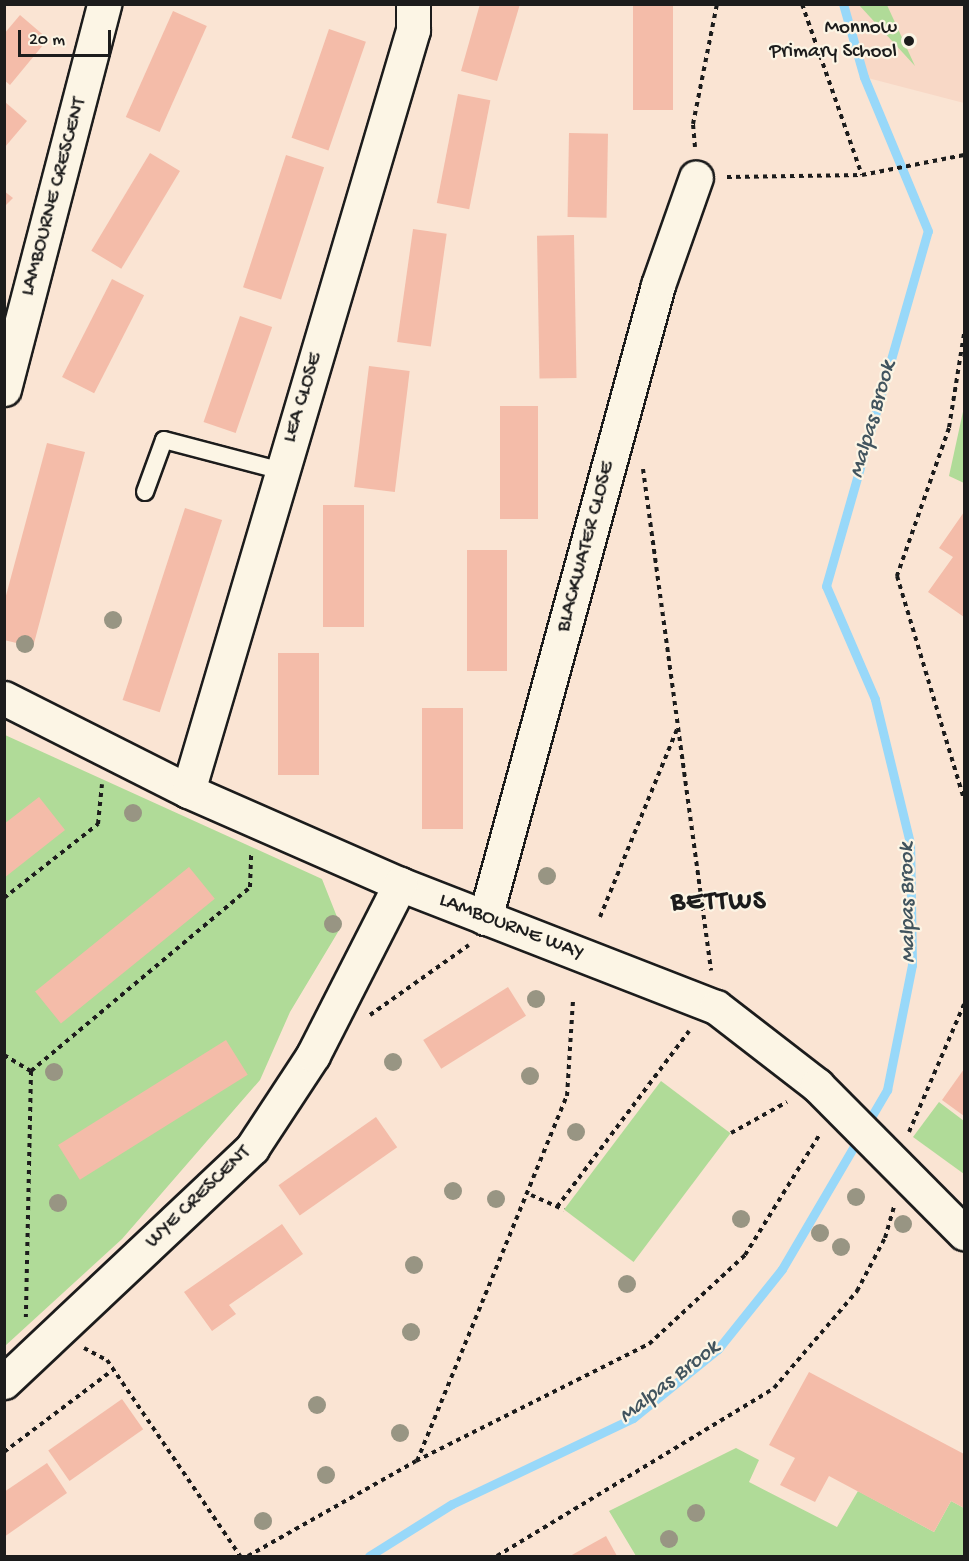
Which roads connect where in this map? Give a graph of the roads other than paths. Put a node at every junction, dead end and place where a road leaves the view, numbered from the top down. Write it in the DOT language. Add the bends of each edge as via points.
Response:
graph roads {
  1 [pos="104,4"];
  2 [pos="413,4"];
  3 [pos="696,177"];
  4 [pos="4,389"];
  5 [pos="282,471"];
  6 [pos="145,492"];
  7 [pos="4,698"];
  8 [pos="188,791"];
  9 [pos="400,884"];
  10 [pos="492,921"];
  11 [pos="964,1233"];
  12 [pos="14,1372"];
  1 -- 4 [label="street, LAMBOURNE CRESCENT"];
  2 -- 5 [label="street, LEA CLOSE" via="413,30"];
  3 -- 10 [label="street, BLACKWATER CLOSE" via="658,285"];
  5 -- 6 [label="lane" via="164,440"];
  5 -- 8 [label="street, LEA CLOSE"];
  7 -- 8 [label="street, LAMBOURNE WAY"];
  8 -- 9 [label="street, LAMBOURNE WAY"];
  9 -- 10 [label="street, LAMBOURNE WAY"];
  9 -- 12 [label="street, WYE CRESCENT" via="313,1055 252,1148"];
  10 -- 11 [label="street, LAMBOURNE WAY" via="716,1008 833,1102"];
}
